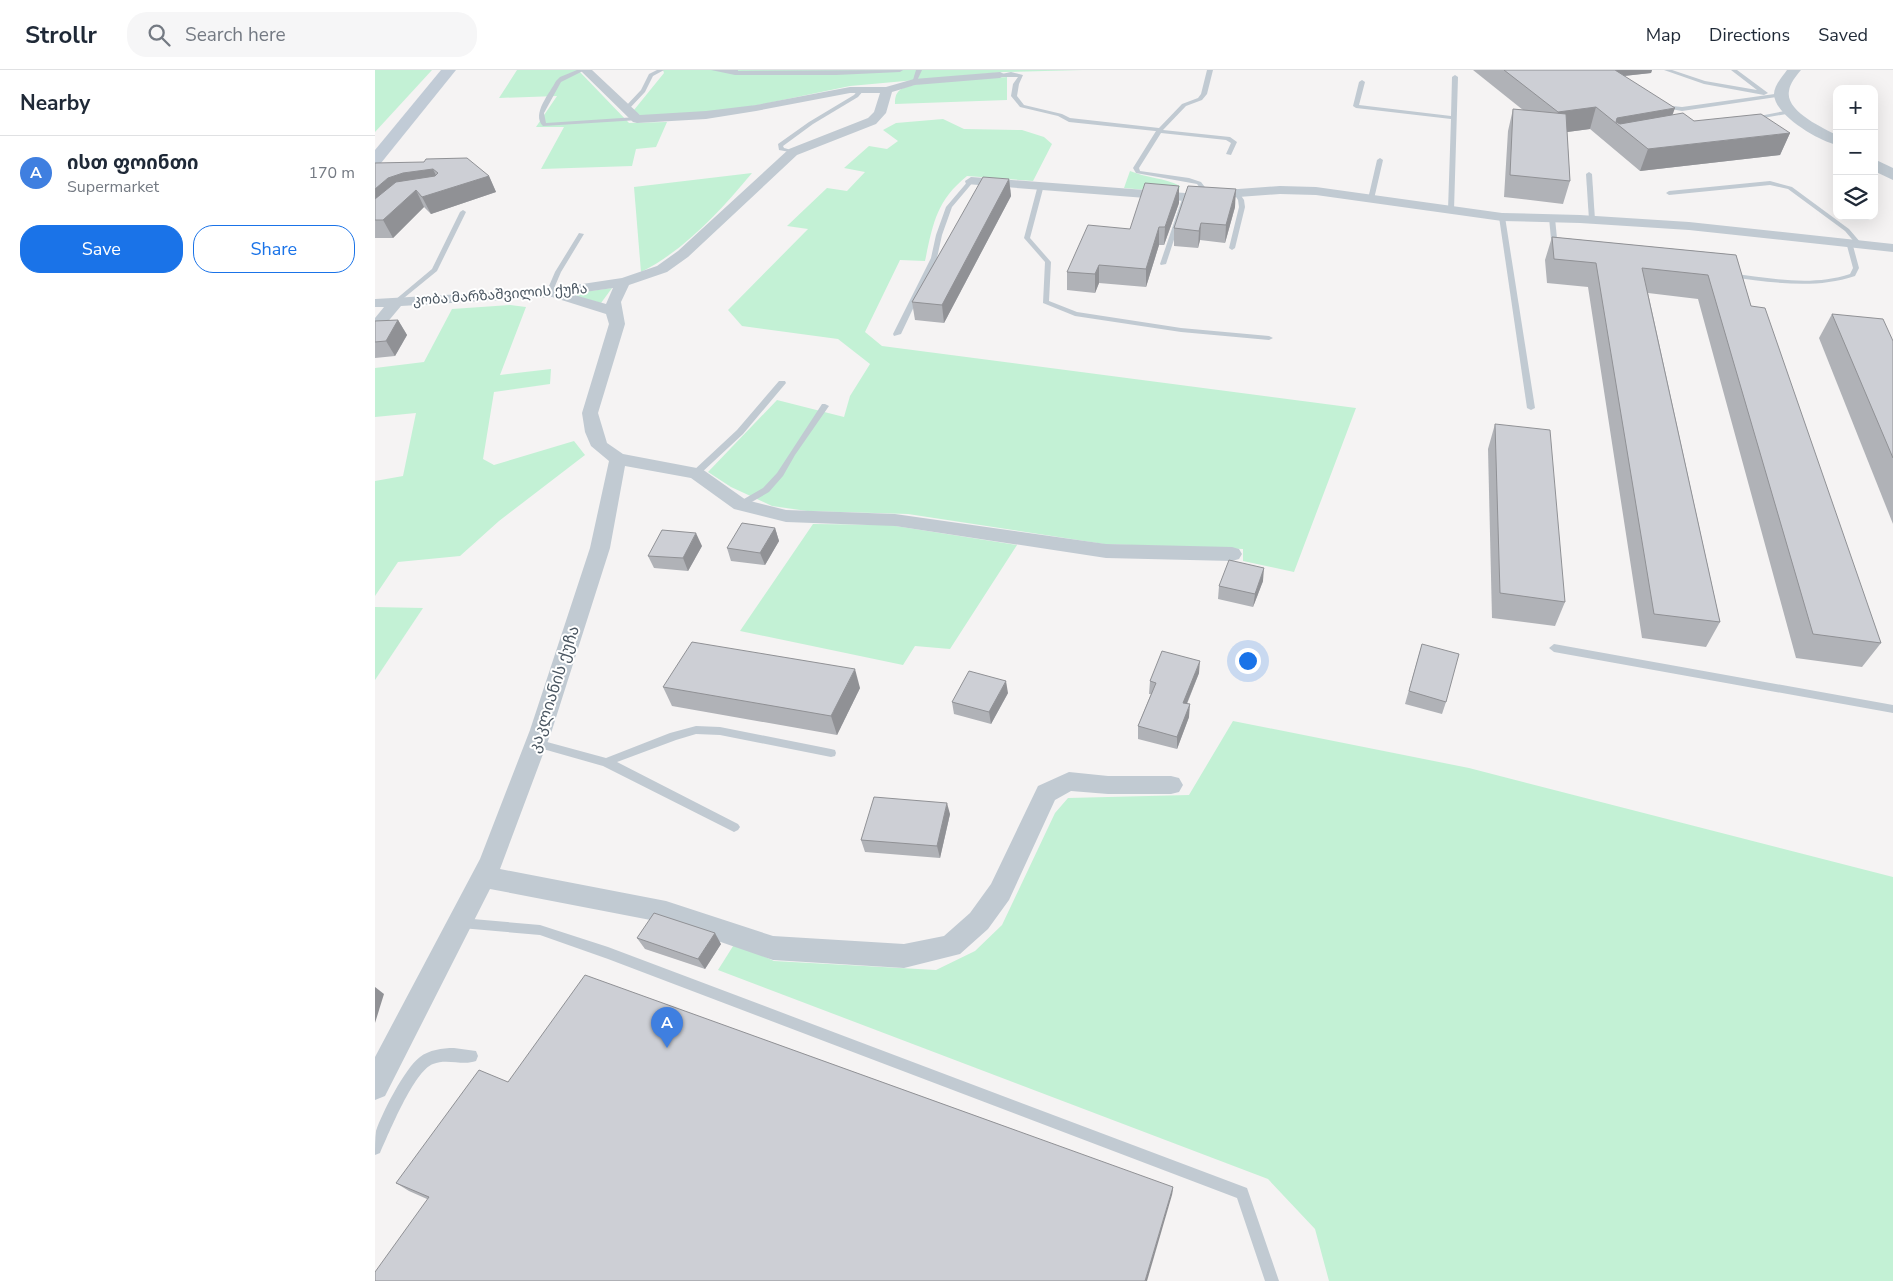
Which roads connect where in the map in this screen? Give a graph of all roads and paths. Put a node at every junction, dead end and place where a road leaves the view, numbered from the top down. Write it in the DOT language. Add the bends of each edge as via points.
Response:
graph roads {
  1 [pos="449,70"];
  2 [pos="582,70"];
  3 [pos="586,70"];
  4 [pos="661,70"];
  5 [pos="713,70"];
  6 [pos="900,70"];
  7 [pos="919,70"];
  8 [pos="1210,70"];
  9 [pos="1667,70"];
  10 [pos="1734,70"];
  11 [pos="1794,70"];
  12 [pos="735,71"];
  13 [pos="835,72"];
  14 [pos="1000,75"];
  15 [pos="1455,77"];
  16 [pos="914,82"];
  17 [pos="1362,82"];
  18 [pos="861,90"];
  19 [pos="887,90"];
  20 [pos="1764,93"];
  21 [pos="1781,95"];
  22 [pos="1658,107"];
  23 [pos="627,108"];
  24 [pos="1790,112"];
  25 [pos="1454,118"];
  26 [pos="637,120"];
  27 [pos="1741,120"];
  28 [pos="1159,131"];
  29 [pos="1833,139"];
  30 [pos="793,152"];
  31 [pos="378,154"];
  32 [pos="1229,154"];
  33 [pos="1380,160"];
  34 [pos="1878,166"];
  35 [pos="1589,174"];
  36 [pos="1893,175"];
  37 [pos="971,181"];
  38 [pos="1041,185"];
  39 [pos="1236,192"];
  40 [pos="1669,193"];
  41 [pos="1208,195"];
  42 [pos="1185,196"];
  43 [pos="1371,199"];
  44 [pos="1451,210"];
  45 [pos="463,212"];
  46 [pos="1502,217"];
  47 [pos="1552,218"];
  48 [pos="1591,220"];
  49 [pos="581,234"];
  50 [pos="1853,242"];
  51 [pos="1232,248"];
  52 [pos="1893,248"];
  53 [pos="1559,253"];
  54 [pos="1163,264"];
  55 [pos="1724,274"];
  56 [pos="624,282"];
  57 [pos="549,293"];
  58 [pos="397,302"];
  59 [pos="375,303"];
  60 [pos="613,311"];
  61 [pos="375,328"];
  62 [pos="897,334"];
  63 [pos="1269,338"];
  64 [pos="782,383"];
  65 [pos="825,406"];
  66 [pos="1531,408"];
  67 [pos="618,459"];
  68 [pos="696,473"];
  69 [pos="739,505"];
  70 [pos="1232,554"];
  71 [pos="1554,648"];
  72 [pos="1893,709"];
  73 [pos="536,743"];
  74 [pos="831,753"];
  75 [pos="606,762"];
  76 [pos="1171,785"];
  77 [pos="734,828"];
  78 [pos="483,877"];
  79 [pos="461,923"];
  80 [pos="471,1056"];
  81 [pos="375,1086"];
  82 [pos="375,1148"];
  83 [pos="1272,1281"];
  1 -- 31 [label="main road"];
  2 -- 26 [label="lane" via="559,81 541,113 545,125"];
  3 -- 23 [label="street"];
  4 -- 23 [label="lane" via="651,75 643,91"];
  5 -- 12 [label="lane"];
  6 -- 13 [label="lane"];
  7 -- 16 [label="lane"];
  8 -- 28 [label="lane" via="1200,99 1184,105"];
  9 -- 20 [label="lane" via="1704,82"];
  10 -- 20 [label="lane"];
  11 -- 21 [label="street"];
  12 -- 13 [label="lane"];
  14 -- 16 [label="street"];
  14 -- 28 [label="lane" via="1021,76 1014,96 1022,106 1080,122"];
  15 -- 25 [label="lane"];
  16 -- 19 [label="street"];
  17 -- 25 [label="lane" via="1356,106"];
  18 -- 19 [label="street"];
  18 -- 26 [label="street" via="706,115"];
  18 -- 30 [label="lane" via="780,145 781,149"];
  19 -- 30 [label="street, კობა მარზაშვილის ქუჩა" via="880,113 872,121"];
  20 -- 21 [label="lane"];
  21 -- 22 [label="lane" via="1683,108"];
  21 -- 24 [label="street"];
  23 -- 26 [label="street"];
  24 -- 27 [label="lane"];
  24 -- 29 [label="street"];
  25 -- 44 [label="lane"];
  28 -- 32 [label="lane" via="1228,138 1233,142"];
  28 -- 41 [label="lane" via="1136,168 1138,172 1199,183"];
  30 -- 56 [label="street, კობა მარზაშვილის ქუჩა" via="683,254 662,269"];
  33 -- 43 [label="lane"];
  34 -- 36 [label="street"];
  35 -- 48 [label="lane"];
  37 -- 38 [label="street"];
  37 -- 62 [label="lane" via="949,207 934,258"];
  38 -- 42 [label="street"];
  38 -- 63 [label="lane" via="1027,238 1048,262 1045,302 1075,314 1181,330"];
  39 -- 41 [label="street"];
  39 -- 43 [label="street" via="1317,191"];
  39 -- 51 [label="lane" via="1242,207"];
  40 -- 50 [label="lane" via="1783,184 1847,230"];
  41 -- 42 [label="street"];
  42 -- 54 [label="lane"];
  43 -- 44 [label="street"];
  44 -- 46 [label="street"];
  45 -- 58 [label="lane" via="435,270"];
  46 -- 47 [label="street"];
  46 -- 66 [label="lane"];
  47 -- 48 [label="street"];
  47 -- 53 [label="lane" via="1555,249"];
  48 -- 50 [label="street"];
  49 -- 57 [label="lane"];
  50 -- 52 [label="street"];
  50 -- 55 [label="lane" via="1856,268 1853,276 1843,280 1803,282"];
  56 -- 57 [label="street, კობა მარზაშვილის ქუჩა"];
  56 -- 60 [label="street" via="614,296"];
  57 -- 58 [label="street, კობა მარზაშვილის ქუჩა"];
  57 -- 60 [label="street"];
  58 -- 59 [label="street, კობა მარზაშვილის ქუჩა"];
  58 -- 61 [label="street"];
  60 -- 67 [label="street" via="617,324 590,413 600,446"];
  64 -- 68 [label="lane" via="740,432"];
  65 -- 69 [label="lane" via="780,474 766,490"];
  67 -- 68 [label="street"];
  67 -- 73 [label="street, კაკლიანის ქუჩა" via="600,548"];
  68 -- 69 [label="street"];
  69 -- 70 [label="street" via="786,516 895,520 1106,551"];
  71 -- 72 [label="lane"];
  73 -- 75 [label="lane"];
  73 -- 78 [label="street, კაკლიანის ქუჩა"];
  74 -- 75 [label="lane" via="720,731 696,730"];
  75 -- 77 [label="lane"];
  76 -- 78 [label="street" via="1069,782 1046,793 1000,892 979,921 951,946 904,956 773,948 666,912"];
  78 -- 79 [label="street, კაკლიანის ქუჩა"];
  79 -- 81 [label="street, კაკლიანის ქუჩა"];
  79 -- 83 [label="lane" via="540,930 608,953 1242,1192"];
  80 -- 82 [label="lane" via="442,1055 425,1061 409,1082"];
}
